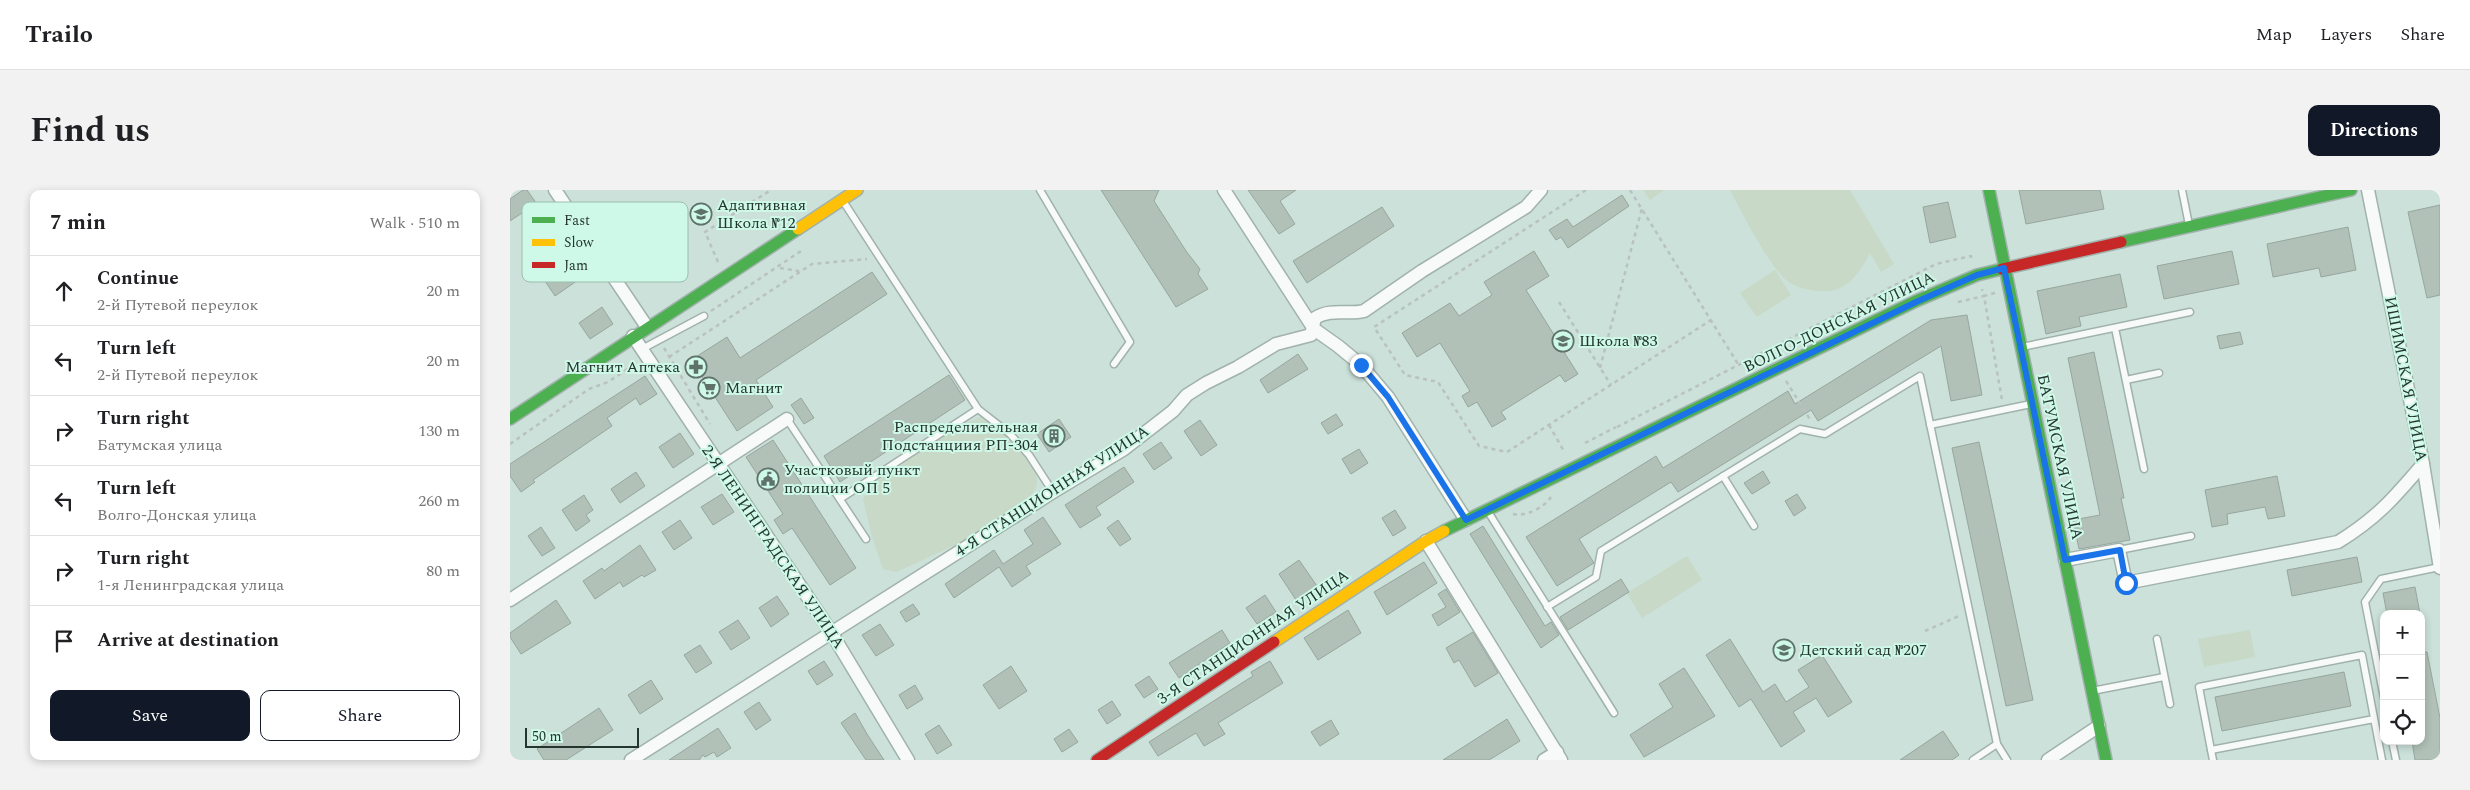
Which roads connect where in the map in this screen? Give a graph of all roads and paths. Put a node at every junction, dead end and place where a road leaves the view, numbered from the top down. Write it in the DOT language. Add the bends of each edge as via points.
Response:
graph roads {
  1 [pos="555,190"];
  2 [pos="771,190"];
  3 [pos="857,190"];
  4 [pos="1040,190"];
  5 [pos="1542,190"];
  6 [pos="1586,190"];
  7 [pos="1630,190"];
  8 [pos="1989,190"];
  9 [pos="2182,190"];
  10 [pos="2351,190"];
  11 [pos="2368,190"];
  12 [pos="1229,192"];
  13 [pos="842,200"];
  14 [pos="563,202"];
  15 [pos="1642,208"];
  16 [pos="2189,226"];
  17 [pos="802,251"];
  18 [pos="880,258"];
  19 [pos="719,264"];
  20 [pos="779,268"];
  21 [pos="2004,268"];
  22 [pos="800,272"];
  23 [pos="617,282"];
  24 [pos="2009,290"];
  25 [pos="1559,302"];
  26 [pos="2190,312"];
  27 [pos="704,316"];
  28 [pos="1711,320"];
  29 [pos="647,327"];
  30 [pos="2115,328"];
  31 [pos="1314,329"];
  32 [pos="633,336"];
  33 [pos="659,340"];
  34 [pos="2020,347"];
  35 [pos="644,353"];
  36 [pos="670,357"];
  37 [pos="1114,364"];
  38 [pos="1600,368"];
  39 [pos="2159,373"];
  40 [pos="2126,380"];
  41 [pos="1749,383"];
  42 [pos="1611,385"];
  43 [pos="2032,403"];
  44 [pos="978,409"];
  45 [pos="2004,409"];
  46 [pos="787,418"];
  47 [pos="510,419"];
  48 [pos="711,425"];
  49 [pos="1549,425"];
  50 [pos="1930,425"];
  51 [pos="510,444"];
  52 [pos="1625,444"];
  53 [pos="1582,445"];
  54 [pos="1573,449"];
  55 [pos="718,463"];
  56 [pos="2423,464"];
  57 [pos="2144,469"];
  58 [pos="1723,476"];
  59 [pos="1053,492"];
  60 [pos="840,499"];
  61 [pos="1486,509"];
  62 [pos="1466,520"];
  63 [pos="1754,526"];
  64 [pos="2191,536"];
  65 [pos="866,540"];
  66 [pos="1426,541"];
  67 [pos="2120,550"];
  68 [pos="2065,560"];
  69 [pos="2440,568"];
  70 [pos="510,600"];
  71 [pos="1548,607"];
  72 [pos="1969,611"];
  73 [pos="1925,631"];
  74 [pos="831,632"];
  75 [pos="2157,639"];
  76 [pos="2164,677"];
  77 [pos="2380,677"];
  78 [pos="2092,691"];
  79 [pos="2170,704"];
  80 [pos="1614,713"];
  81 [pos="2374,719"];
  82 [pos="2099,726"];
  83 [pos="1997,744"];
  84 [pos="2393,745"];
  85 [pos="2211,750"];
  86 [pos="1559,756"];
  87 [pos="631,760"];
  88 [pos="908,760"];
  89 [pos="1097,760"];
  90 [pos="1544,760"];
  91 [pos="1973,760"];
  92 [pos="2007,760"];
  93 [pos="2048,760"];
  94 [pos="2106,760"];
  95 [pos="2213,760"];
  96 [pos="2382,760"];
  97 [pos="2396,760"];
  1 -- 14 [label="street"];
  2 -- 19 [label="path" via="705,232"];
  3 -- 13 [label="street"];
  4 -- 37 [label="lane" via="1130,342"];
  5 -- 31 [label="street, 4-Я СТАНЦИОННАЯ УЛИЦА" via="1526,207 1375,304 1354,313 1325,312 1315,318"];
  6 -- 49 [label="path" via="1374,327 1405,375 1438,382 1479,446 1508,452"];
  7 -- 15 [label="path"];
  8 -- 21 [label="street, БАТУМСКАЯ УЛИЦА"];
  9 -- 16 [label="lane"];
  10 -- 16 [label="street, ВОЛГО-ДОНСКАЯ УЛИЦА"];
  11 -- 56 [label="street, ИШИМСКАЯ УЛИЦА"];
  12 -- 31 [label="street"];
  13 -- 18 [label="lane"];
  13 -- 29 [label="street"];
  15 -- 28 [label="path"];
  15 -- 38 [label="path"];
  16 -- 21 [label="street, ВОЛГО-ДОНСКАЯ УЛИЦА"];
  17 -- 20 [label="path"];
  18 -- 22 [label="path" via="812,264"];
  18 -- 44 [label="lane"];
  20 -- 22 [label="path"];
  20 -- 27 [label="path"];
  21 -- 24 [label="street, БАТУМСКАЯ УЛИЦА"];
  21 -- 41 [label="street, ВОЛГО-ДОНСКАЯ УЛИЦА" via="1977,275 1916,302"];
  22 -- 36 [label="path"];
  23 -- 29 [label="street"];
  24 -- 34 [label="street, БАТУМСКАЯ УЛИЦА"];
  24 -- 45 [label="path" via="1984,296"];
  25 -- 38 [label="path"];
  26 -- 30 [label="lane"];
  27 -- 33 [label="lane"];
  28 -- 41 [label="path"];
  28 -- 42 [label="path"];
  29 -- 32 [label="street"];
  30 -- 34 [label="lane"];
  30 -- 40 [label="lane"];
  31 -- 59 [label="street, 4-Я СТАНЦИОННАЯ УЛИЦА" via="1304,338 1276,344 1206,383 1124,449"];
  31 -- 62 [label="street" via="1361,365 1388,397"];
  32 -- 35 [label="street, 2-Я ЛЕНИНГРАДСКАЯ УЛИЦА"];
  32 -- 47 [label="street"];
  33 -- 35 [label="lane"];
  33 -- 36 [label="path"];
  34 -- 43 [label="street, БАТУМСКАЯ УЛИЦА"];
  35 -- 51 [label="path" via="608,382 590,388"];
  35 -- 55 [label="street, 2-Я ЛЕНИНГРАДСКАЯ УЛИЦА"];
  36 -- 48 [label="path"];
  38 -- 42 [label="path"];
  39 -- 40 [label="lane"];
  40 -- 57 [label="lane"];
  41 -- 52 [label="street, ВОЛГО-ДОНСКАЯ УЛИЦА"];
  42 -- 49 [label="path"];
  43 -- 45 [label="lane"];
  43 -- 68 [label="street, БАТУМСКАЯ УЛИЦА"];
  44 -- 59 [label="lane" via="1010,434 1029,455"];
  44 -- 60 [label="lane"];
  45 -- 50 [label="lane"];
  46 -- 55 [label="street"];
  46 -- 60 [label="lane"];
  49 -- 54 [label="path" via="1564,454"];
  50 -- 58 [label="lane" via="1920,376 1825,434 1800,429"];
  50 -- 72 [label="lane"];
  52 -- 53 [label="path" via="1617,427"];
  52 -- 61 [label="street, ВОЛГО-ДОНСКАЯ УЛИЦА"];
  55 -- 70 [label="street"];
  55 -- 74 [label="street, 2-Я ЛЕНИНГРАДСКАЯ УЛИЦА"];
  56 -- 67 [label="street" via="2390,504 2367,524 2338,542 2126,583"];
  56 -- 69 [label="street, ИШИМСКАЯ УЛИЦА"];
  58 -- 63 [label="lane"];
  58 -- 71 [label="lane" via="1602,550 1596,577"];
  59 -- 74 [label="street, 4-Я СТАНЦИОННАЯ УЛИЦА"];
  60 -- 65 [label="lane"];
  61 -- 62 [label="street, ВОЛГО-ДОНСКАЯ УЛИЦА"];
  61 -- 71 [label="lane"];
  62 -- 66 [label="street, ВОЛГО-ДОНСКАЯ УЛИЦА"];
  64 -- 67 [label="lane"];
  66 -- 86 [label="street"];
  66 -- 89 [label="street, 3-Я СТАНЦИОННАЯ УЛИЦА"];
  67 -- 68 [label="street"];
  68 -- 78 [label="street, БАТУМСКАЯ УЛИЦА"];
  69 -- 77 [label="lane" via="2382,579 2366,602"];
  71 -- 80 [label="lane"];
  72 -- 73 [label="path"];
  72 -- 83 [label="lane"];
  74 -- 87 [label="street, 4-Я СТАНЦИОННАЯ УЛИЦА"];
  74 -- 88 [label="street, 2-Я ЛЕНИНГРАДСКАЯ УЛИЦА"];
  75 -- 76 [label="lane"];
  76 -- 78 [label="lane"];
  76 -- 79 [label="lane"];
  78 -- 82 [label="street, БАТУМСКАЯ УЛИЦА"];
  81 -- 85 [label="lane"];
  81 -- 85 [label="lane" via="2362,655 2199,687"];
  81 -- 96 [label="lane"];
  82 -- 93 [label="street"];
  82 -- 94 [label="street, БАТУМСКАЯ УЛИЦА"];
  83 -- 91 [label="lane"];
  83 -- 92 [label="lane"];
  84 -- 97 [label="lane"];
  85 -- 95 [label="lane"];
  86 -- 90 [label="street"];
}
